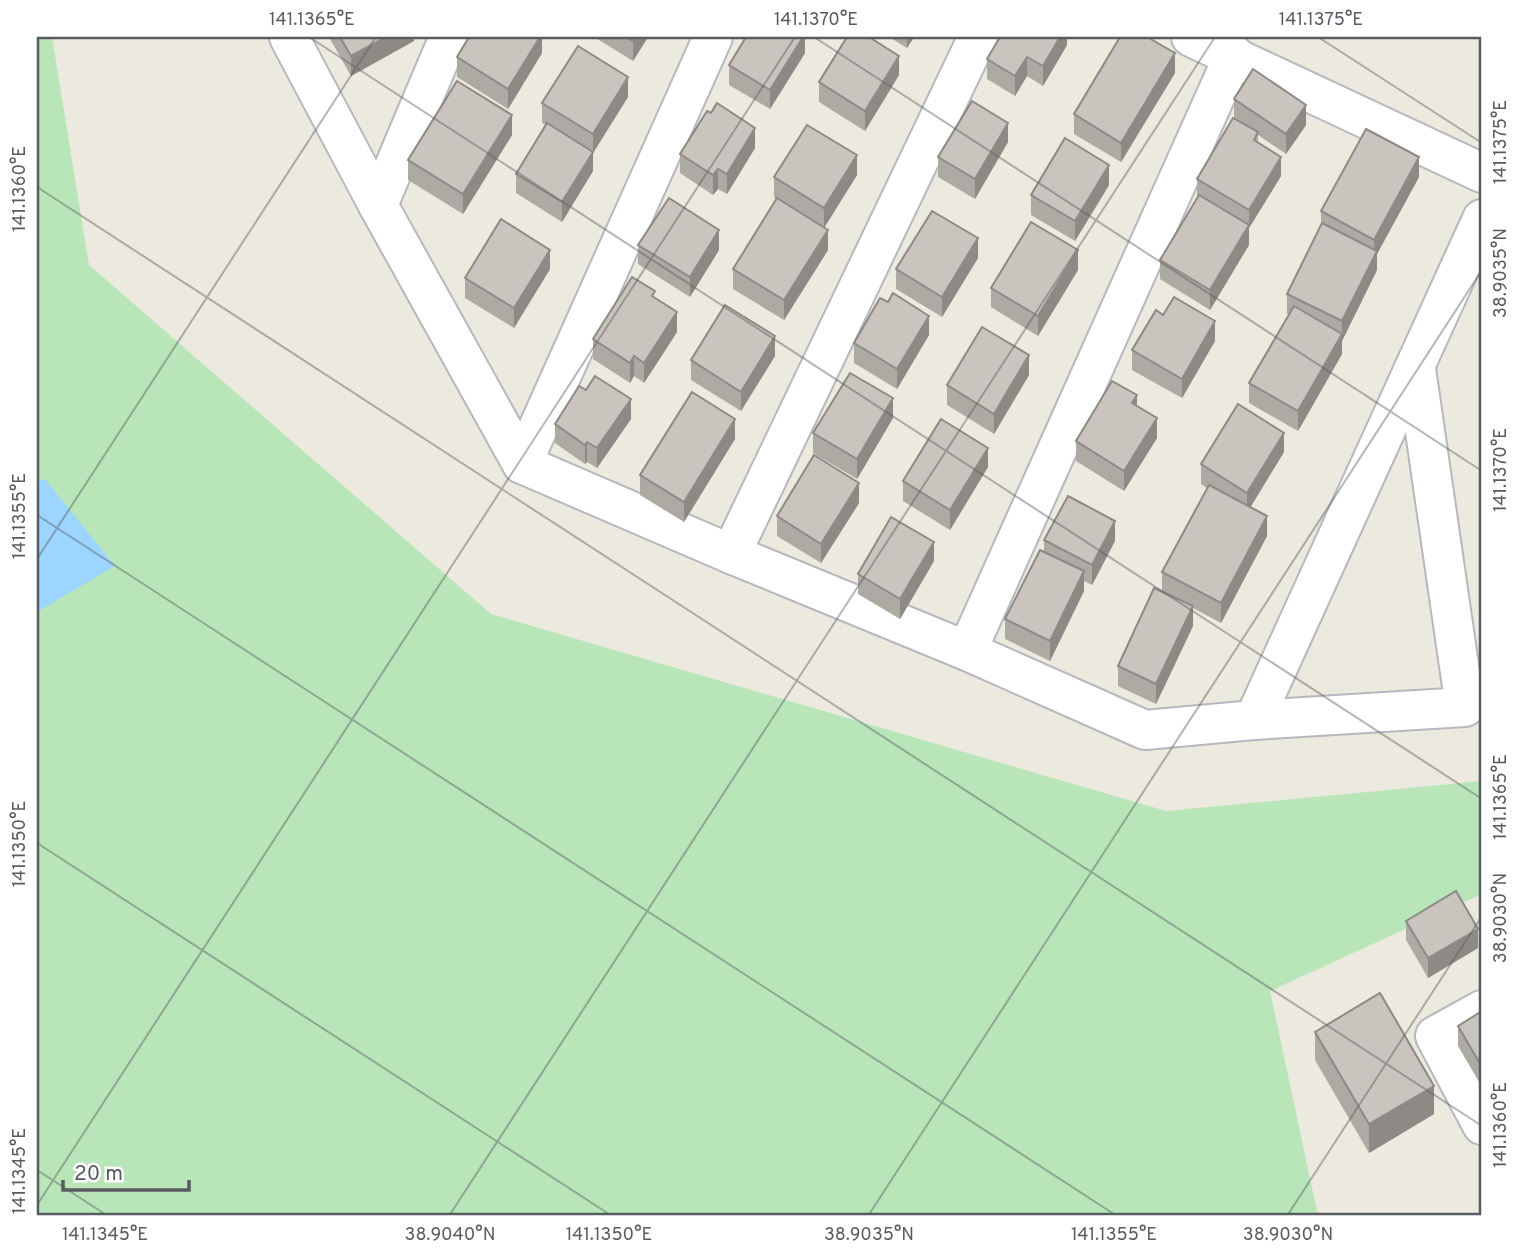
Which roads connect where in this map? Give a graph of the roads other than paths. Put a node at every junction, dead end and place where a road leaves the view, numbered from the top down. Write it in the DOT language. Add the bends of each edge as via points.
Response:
graph roads {
  1 [pos="289,37"];
  2 [pos="449,37"];
  3 [pos="713,37"];
  4 [pos="978,37"];
  5 [pos="1191,37"];
  6 [pos="1234,55"];
  7 [pos="1482,173"];
  8 [pos="378,205"];
  9 [pos="1482,219"];
  10 [pos="1416,369"];
  11 [pos="522,464"];
  12 [pos="731,554"];
  13 [pos="967,651"];
  14 [pos="1254,720"];
  15 [pos="1482,1010"];
  16 [pos="1482,1125"];
  1 -- 8 [label="street"];
  2 -- 8 [label="street"];
  3 -- 11 [label="street"];
  4 -- 12 [label="street"];
  5 -- 6 [label="street"];
  6 -- 7 [label="street"];
  6 -- 13 [label="street"];
  8 -- 11 [label="street"];
  9 -- 10 [label="street"];
  10 -- 14 [label="street"];
  10 -- 14 [label="street" via="1465,707"];
  11 -- 12 [label="street"];
  12 -- 13 [label="street"];
  13 -- 14 [label="street" via="1145,730"];
  15 -- 16 [label="street" via="1435,1036"];
}
